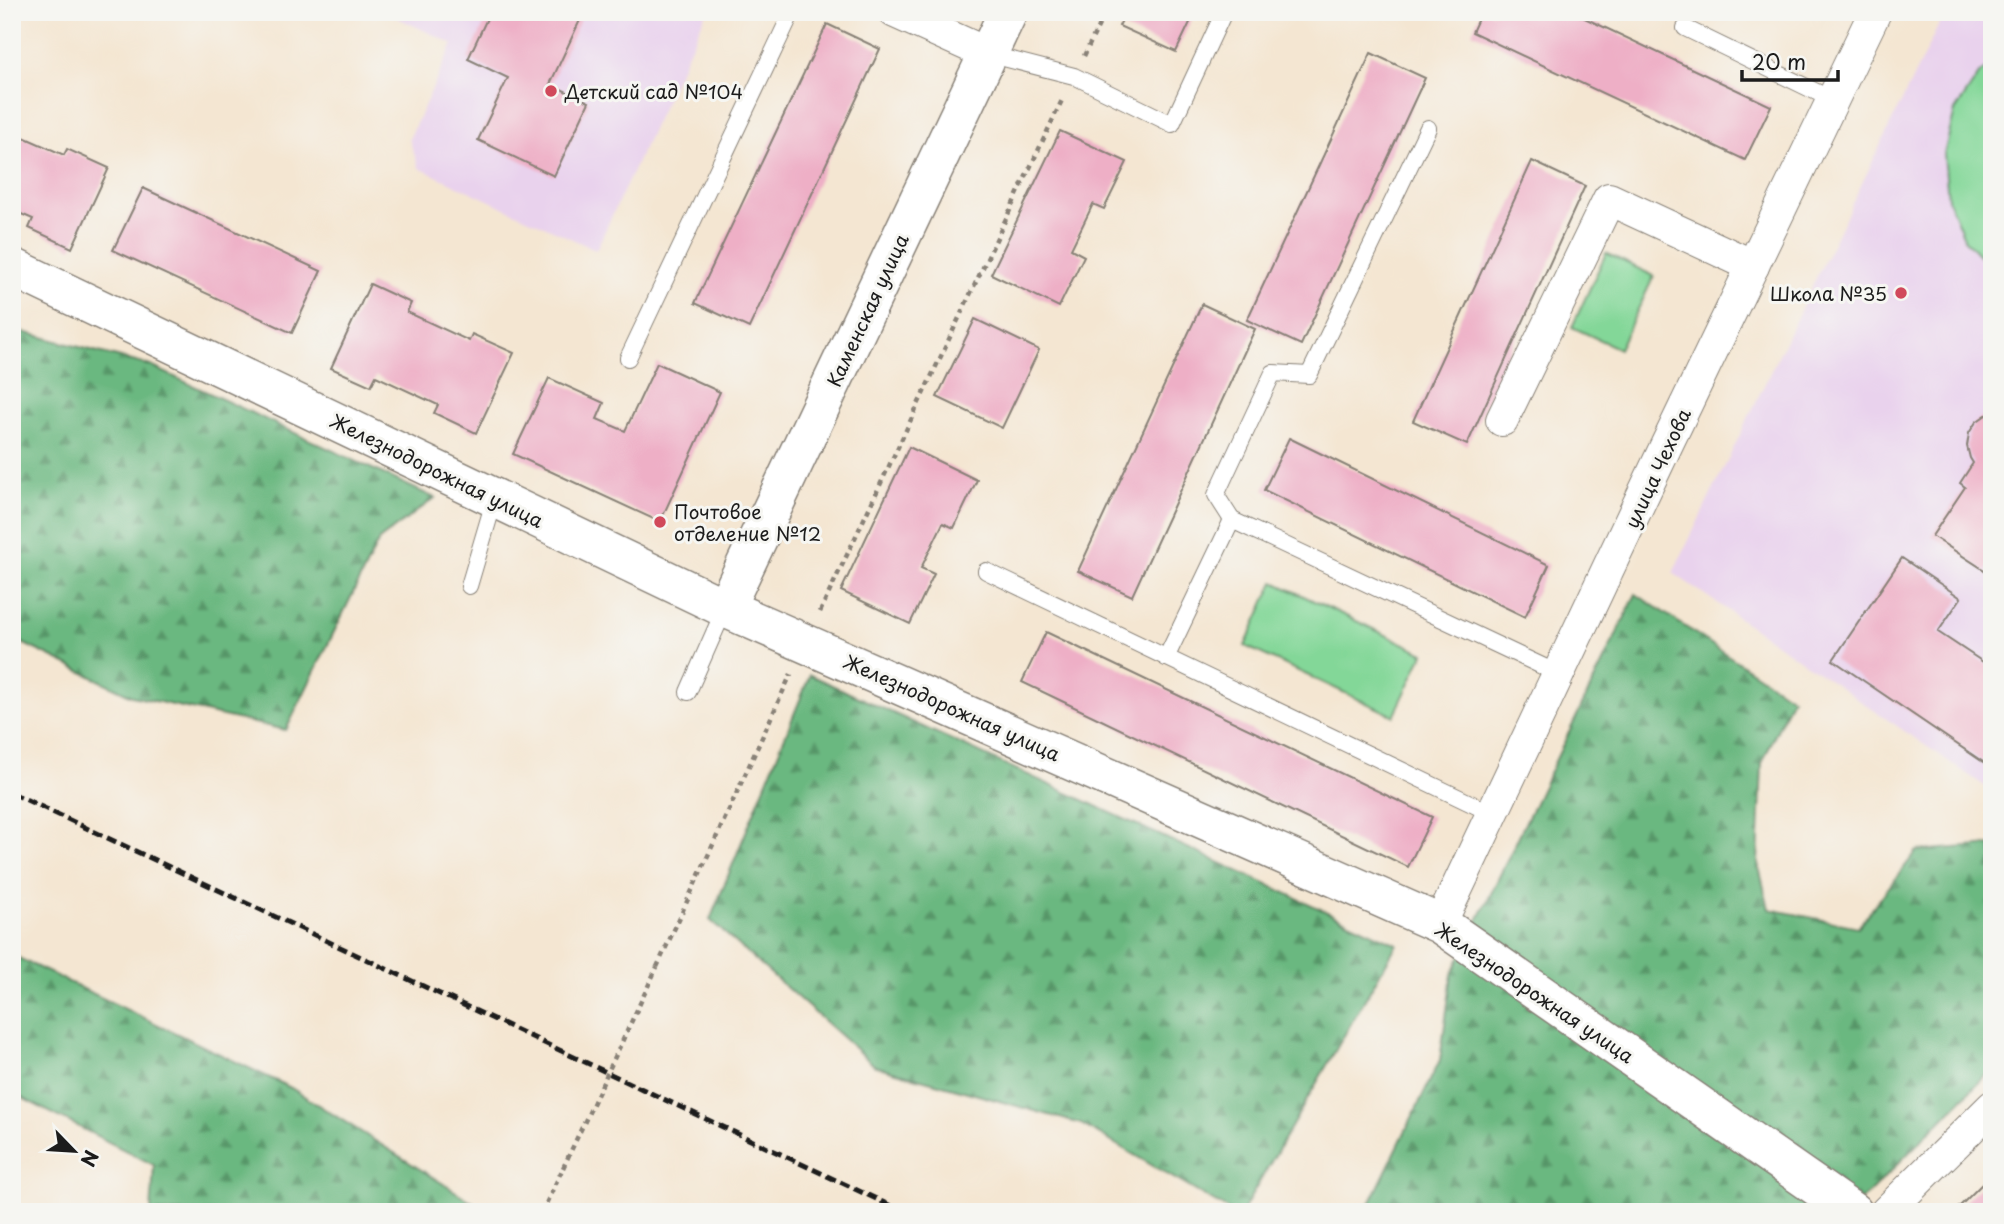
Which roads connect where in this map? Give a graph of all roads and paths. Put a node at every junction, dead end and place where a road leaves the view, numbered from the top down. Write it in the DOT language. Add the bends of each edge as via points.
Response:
graph roads {
  1 [pos="792,12"];
  2 [pos="895,12"];
  3 [pos="1008,12"];
  4 [pos="1105,12"];
  5 [pos="1224,12"];
  6 [pos="1875,12"];
  7 [pos="1685,28"];
  8 [pos="988,54"];
  9 [pos="1074,76"];
  10 [pos="1833,100"];
  11 [pos="1428,128"];
  12 [pos="12,267"];
  13 [pos="1753,267"];
  14 [pos="628,358"];
  15 [pos="1502,420"];
  16 [pos="495,498"];
  17 [pos="1232,520"];
  18 [pos="986,571"];
  19 [pos="469,586"];
  20 [pos="725,608"];
  21 [pos="806,642"];
  22 [pos="1166,657"];
  23 [pos="1559,674"];
  24 [pos="688,692"];
  25 [pos="1493,814"];
  26 [pos="1440,924"];
  27 [pos="1992,1107"];
  28 [pos="542,1212"];
  29 [pos="1853,1212"];
  30 [pos="1886,1212"];
  1 -- 14 [label="lane"];
  2 -- 8 [label="street"];
  3 -- 8 [label="street, Каменская улица"];
  4 -- 9 [label="path"];
  5 -- 9 [label="lane" via="1172,124"];
  6 -- 10 [label="street, улица Чехова"];
  7 -- 10 [label="lane"];
  8 -- 9 [label="lane"];
  8 -- 20 [label="street, Каменская улица"];
  9 -- 21 [label="path"];
  10 -- 13 [label="street, улица Чехова"];
  11 -- 17 [label="lane" via="1309,375 1273,373 1216,495"];
  12 -- 16 [label="street, Железнодорожная улица"];
  13 -- 15 [label="street" via="1609,199"];
  13 -- 23 [label="street, улица Чехова"];
  16 -- 19 [label="lane"];
  16 -- 20 [label="street, Железнодорожная улица"];
  17 -- 22 [label="lane"];
  17 -- 23 [label="lane"];
  18 -- 22 [label="lane"];
  20 -- 21 [label="street, Железнодорожная улица"];
  20 -- 24 [label="lane"];
  21 -- 26 [label="street, Железнодорожная улица"];
  21 -- 28 [label="path, bridge"];
  22 -- 25 [label="lane"];
  23 -- 25 [label="street, улица Чехова"];
  25 -- 26 [label="street, улица Чехова"];
  26 -- 29 [label="street, Железнодорожная улица"];
  27 -- 30 [label="street"];
}
